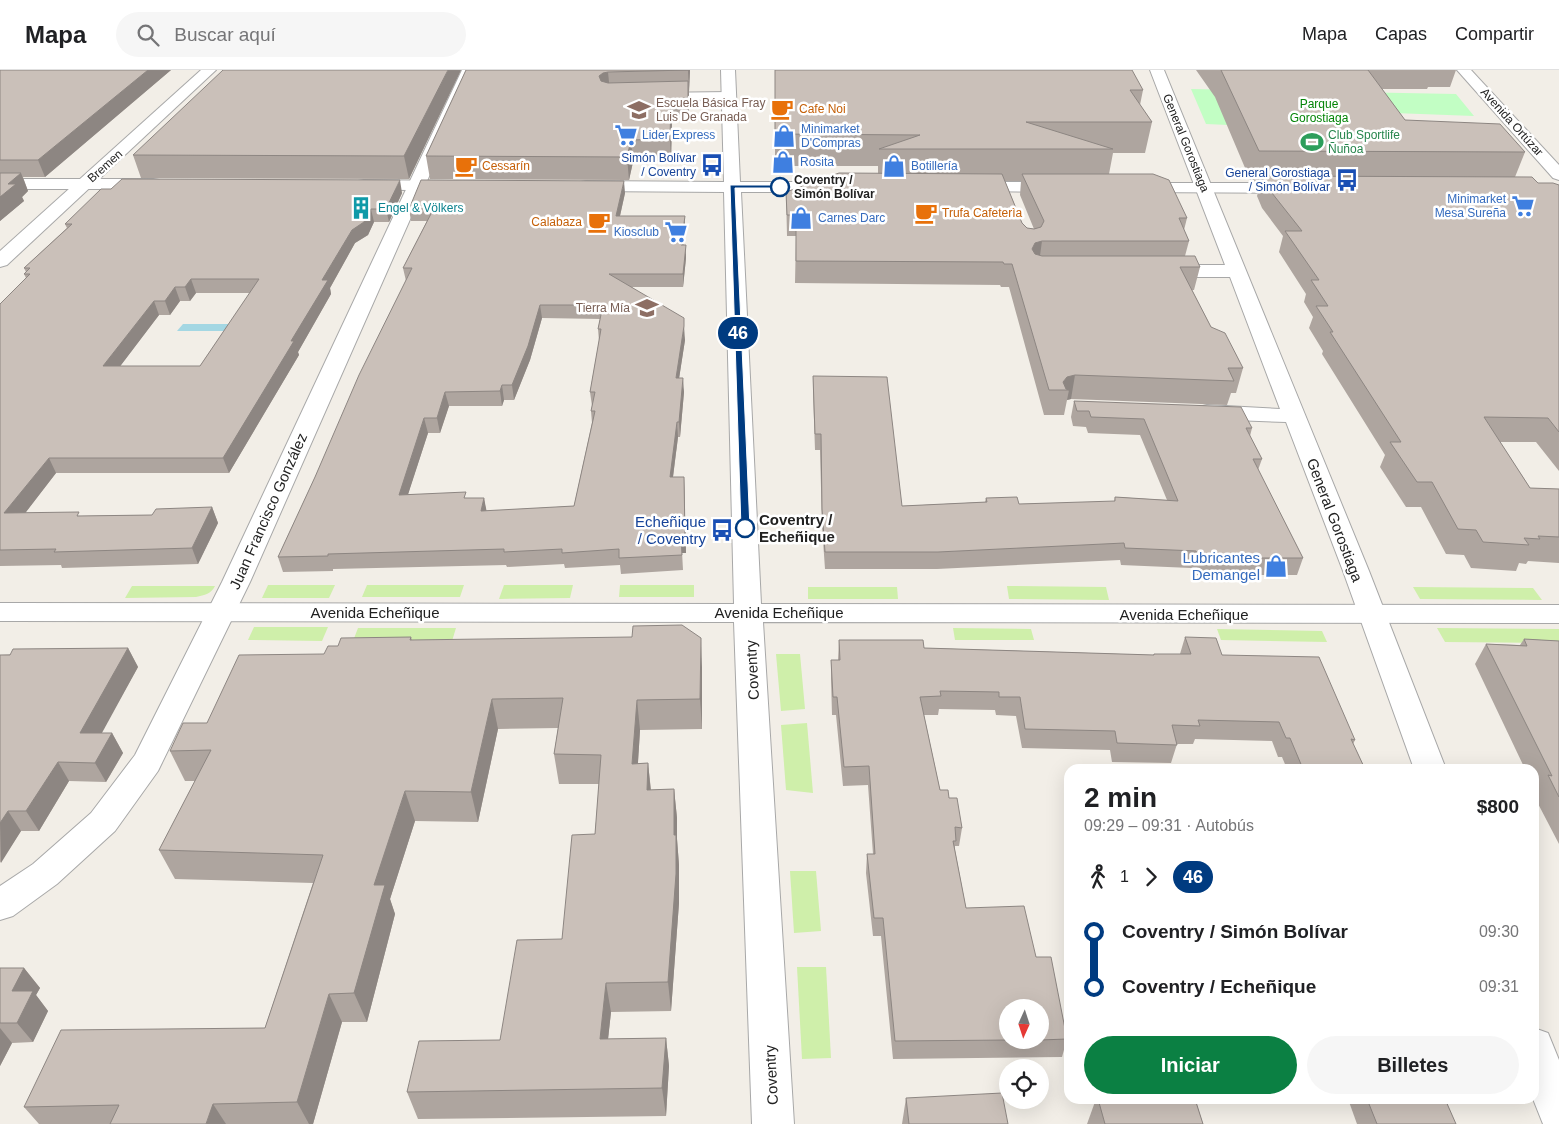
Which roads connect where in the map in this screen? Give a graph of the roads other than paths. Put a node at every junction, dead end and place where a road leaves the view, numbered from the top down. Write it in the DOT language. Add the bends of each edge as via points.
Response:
graph roads {
  1 [pos="209,70"];
  2 [pos="469,70"];
  3 [pos="1157,70"];
  4 [pos="1464,70"];
  5 [pos="728,83"];
  6 [pos="638,98"];
  7 [pos="0,184"];
  8 [pos="85,184"];
  9 [pos="174,184"];
  10 [pos="352,185"];
  11 [pos="416,185"];
  12 [pos="1557,185"];
  13 [pos="475,186"];
  14 [pos="574,186"];
  15 [pos="732,187"];
  16 [pos="849,187"];
  17 [pos="957,187"];
  18 [pos="1075,187"];
  19 [pos="1124,188"];
  20 [pos="1204,188"];
  21 [pos="1311,189"];
  22 [pos="0,261"];
  23 [pos="1145,271"];
  24 [pos="1237,272"];
  25 [pos="1187,411"];
  26 [pos="1294,416"];
  27 [pos="0,612"];
  28 [pos="748,612"];
  29 [pos="1370,613"];
  30 [pos="221,614"];
  31 [pos="1559,614"];
  32 [pos="1428,764"];
  33 [pos="0,905"];
  34 [pos="1539,1059"];
  35 [pos="1559,1113"];
  36 [pos="773,1124"];
  1 -- 8 [label="street, Bremen"];
  2 -- 11 [label="street, Juan Francisco González"];
  3 -- 20 [label="street, General Gorostiaga"];
  4 -- 12 [label="street, Avenida Ortúzar"];
  5 -- 6 [label="street, Coventry"];
  5 -- 15 [label="street, Coventry"];
  7 -- 8 [label="street"];
  8 -- 9 [label="street"];
  8 -- 22 [label="street, Bremen"];
  10 -- 11 [label="street"];
  11 -- 13 [label="street"];
  11 -- 30 [label="street, Juan Francisco González"];
  14 -- 15 [label="street"];
  15 -- 16 [label="street"];
  15 -- 28 [label="street, Coventry"];
  17 -- 18 [label="street" via="1008,193"];
  19 -- 20 [label="street"];
  20 -- 21 [label="street"];
  20 -- 24 [label="street, General Gorostiaga"];
  23 -- 24 [label="street"];
  24 -- 26 [label="street, General Gorostiaga"];
  25 -- 26 [label="street"];
  26 -- 29 [label="street, General Gorostiaga"];
  27 -- 30 [label="street, Avenida Echeñique"];
  28 -- 29 [label="street, Avenida Echeñique"];
  28 -- 30 [label="street, Avenida Echeñique"];
  28 -- 36 [label="street, Coventry"];
  29 -- 31 [label="street, Avenida Echeñique"];
  29 -- 32 [label="street, General Gorostiaga"];
  30 -- 33 [label="street, Juan Francisco González" via="147,762 103,822 45,874"];
  34 -- 35 [label="street"];
}
